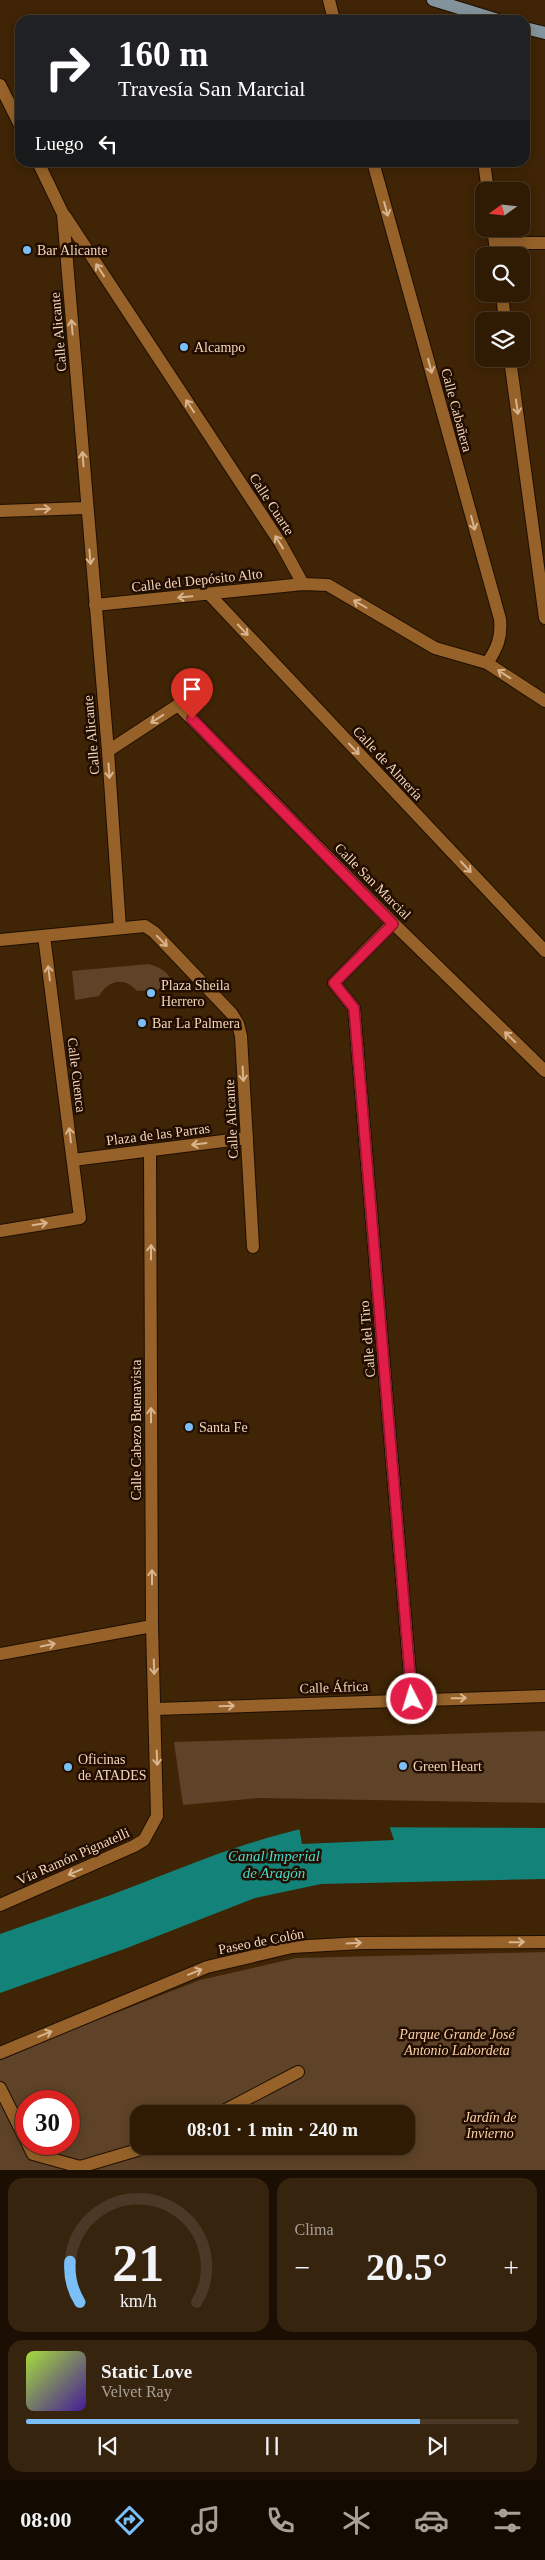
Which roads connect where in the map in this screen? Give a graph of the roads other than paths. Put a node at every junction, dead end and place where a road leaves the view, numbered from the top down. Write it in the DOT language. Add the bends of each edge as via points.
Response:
graph roads {
  1 [pos="329,0"];
  2 [pos="433,0"];
  3 [pos="333,15"];
  4 [pos="464,15"];
  5 [pos="530,29"];
  6 [pos="545,33"];
  7 [pos="0,84"];
  8 [pos="15,115"];
  9 [pos="40,167"];
  10 [pos="374,167"];
  11 [pos="485,167"];
  12 [pos="487,182"];
  13 [pos="64,214"];
  14 [pos="494,238"];
  15 [pos="495,243"];
  16 [pos="545,243"];
  17 [pos="496,247"];
  18 [pos="511,367"];
  19 [pos="86,508"];
  20 [pos="0,511"];
  21 [pos="303,584"];
  22 [pos="210,594"];
  23 [pos="95,605"];
  24 [pos="545,618"];
  25 [pos="487,663"];
  26 [pos="545,699"];
  27 [pos="108,751"];
  28 [pos="393,924"];
  29 [pos="120,928"];
  30 [pos="44,936"];
  31 [pos="0,940"];
  32 [pos="544,947"];
  33 [pos="545,1071"];
  34 [pos="247,1138"];
  35 [pos="150,1150"];
  36 [pos="73,1160"];
  37 [pos="0,1231"];
  38 [pos="253,1247"];
  39 [pos="152,1626"];
  40 [pos="0,1654"];
  41 [pos="545,1696"];
  42 [pos="412,1699"];
  43 [pos="155,1709"];
  44 [pos="0,1905"];
  45 [pos="545,1942"];
  46 [pos="0,2052"];
  47 [pos="298,2072"];
  48 [pos="0,2088"];
  49 [pos="235,2105"];
  50 [pos="15,2118"];
  51 [pos="130,2152"];
  52 [pos="37,2155"];
  1 -- 3 [label="street"];
  2 -- 4 [label="main road"];
  5 -- 6 [label="main road"];
  7 -- 8 [label="street"];
  9 -- 13 [label="street, Calle Alicante"];
  10 -- 25 [label="street, Calle Cabañera, one-way" via="500,619 500,639"];
  11 -- 12 [label="street"];
  19 -- 13 [label="street, Calle Alicante, one-way"];
  21 -- 13 [label="street, Calle Cuarte, one-way" via="281,544"];
  14 -- 15 [label="street"];
  15 -- 16 [label="street"];
  15 -- 17 [label="street"];
  18 -- 24 [label="street, one-way"];
  20 -- 19 [label="street, one-way"];
  19 -- 23 [label="street, Calle Alicante, one-way"];
  21 -- 22 [label="street, Calle del Depósito Alto"];
  25 -- 21 [label="street, one-way" via="435,648 328,585"];
  22 -- 23 [label="street, Calle del Depósito Alto, one-way"];
  22 -- 32 [label="street, Calle de Almería, one-way"];
  23 -- 27 [label="street, Calle Alicante"];
  26 -- 25 [label="street, one-way"];
  28 -- 27 [label="street, Calle San Marcial, one-way" via="178,705"];
  27 -- 29 [label="street, Calle Alicante, one-way"];
  33 -- 28 [label="street, Calle San Marcial, one-way"];
  28 -- 42 [label="street, Calle del Tiro" via="334,983 354,1008"];
  29 -- 30 [label="street"];
  29 -- 34 [label="street, Calle Alicante, one-way" via="149,928 235,1018 241,1036"];
  30 -- 31 [label="street"];
  36 -- 30 [label="street, Calle Cuenca, one-way"];
  34 -- 35 [label="street, Plaza de las Parras, one-way"];
  34 -- 38 [label="street, Calle Alicante"];
  35 -- 36 [label="street, Plaza de las Parras"];
  39 -- 35 [label="street, Calle Cabezo Buenavista, one-way"];
  37 -- 36 [label="street, Calle Cuenca, one-way" via="80,1218"];
  40 -- 39 [label="street, one-way"];
  39 -- 43 [label="street, Calle Cabezo Buenavista, one-way"];
  42 -- 41 [label="street, Calle África, one-way"];
  43 -- 42 [label="street, Calle África, one-way"];
  43 -- 44 [label="street, Vía Ramón Pignatelli, one-way" via="157,1816 144,1840"];
  46 -- 45 [label="street, Paseo de Colón, one-way" via="207,1967 292,1947 361,1943"];
  47 -- 49 [label="street"];
  48 -- 50 [label="street"];
  51 -- 52 [label="street" via="80,2167"];
}
